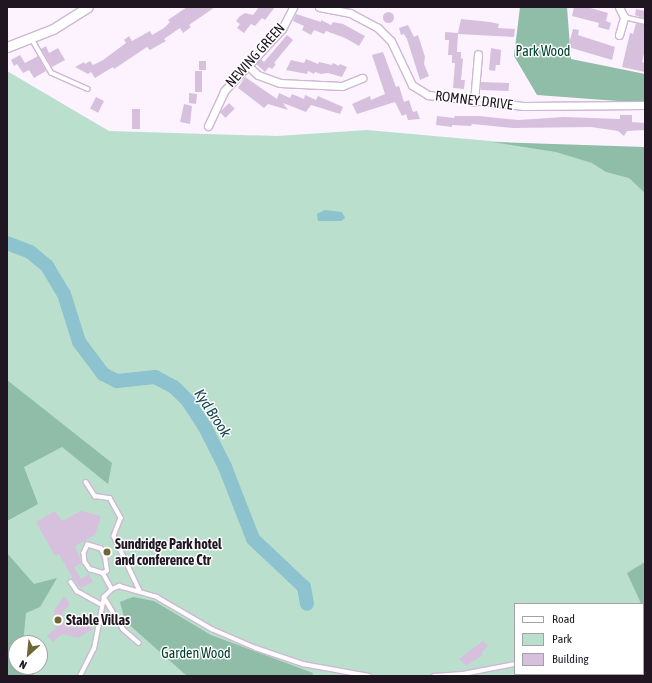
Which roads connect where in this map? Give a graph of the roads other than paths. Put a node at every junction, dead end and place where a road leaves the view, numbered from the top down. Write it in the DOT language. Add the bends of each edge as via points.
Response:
graph roads {
  1 [pos="88,7"];
  2 [pos="293,7"];
  3 [pos="319,7"];
  4 [pos="619,7"];
  5 [pos="352,10"];
  6 [pos="624,17"];
  7 [pos="645,22"];
  8 [pos="619,35"];
  9 [pos="32,39"];
  10 [pos="7,47"];
  11 [pos="478,54"];
  12 [pos="246,64"];
  13 [pos="362,78"];
  14 [pos="88,89"];
  15 [pos="474,102"];
  16 [pos="645,105"];
  17 [pos="208,126"];
  18 [pos="86,482"];
  19 [pos="103,573"];
  20 [pos="71,582"];
  21 [pos="112,588"];
  22 [pos="140,591"];
  23 [pos="104,597"];
  24 [pos="102,605"];
  25 [pos="139,643"];
  26 [pos="514,664"];
  27 [pos="80,676"];
  28 [pos="369,676"];
  29 [pos="434,676"];
  1 -- 9 [label="street"];
  2 -- 12 [label="street, NEWING GREEN" via="282,29"];
  3 -- 5 [label="street, ROMNEY DRIVE"];
  4 -- 6 [label="street"];
  5 -- 15 [label="street, ROMNEY DRIVE" via="391,40 407,78 417,90 428,95"];
  6 -- 7 [label="lane"];
  6 -- 8 [label="street"];
  9 -- 10 [label="street"];
  9 -- 14 [label="lane" via="52,73"];
  11 -- 15 [label="street"];
  12 -- 13 [label="street" via="258,75 280,83 342,86"];
  12 -- 17 [label="street, NEWING GREEN" via="224,91"];
  15 -- 16 [label="street, ROMNEY DRIVE" via="523,106"];
  18 -- 22 [label="lane" via="95,496 110,498 121,518 114,536"];
  19 -- 19 [label="lane" via="90,569 86,562 84,553 88,545 101,550 106,557 107,571"];
  19 -- 21 [label="lane"];
  20 -- 24 [label="lane" via="77,591"];
  21 -- 22 [label="lane" via="119,586"];
  21 -- 23 [label="lane"];
  22 -- 28 [label="lane" via="157,597 205,625 256,648 303,664"];
  23 -- 24 [label="lane"];
  23 -- 25 [label="lane" via="123,629"];
  24 -- 27 [label="lane" via="94,648"];
  26 -- 29 [label="lane" via="463,674"];
}
